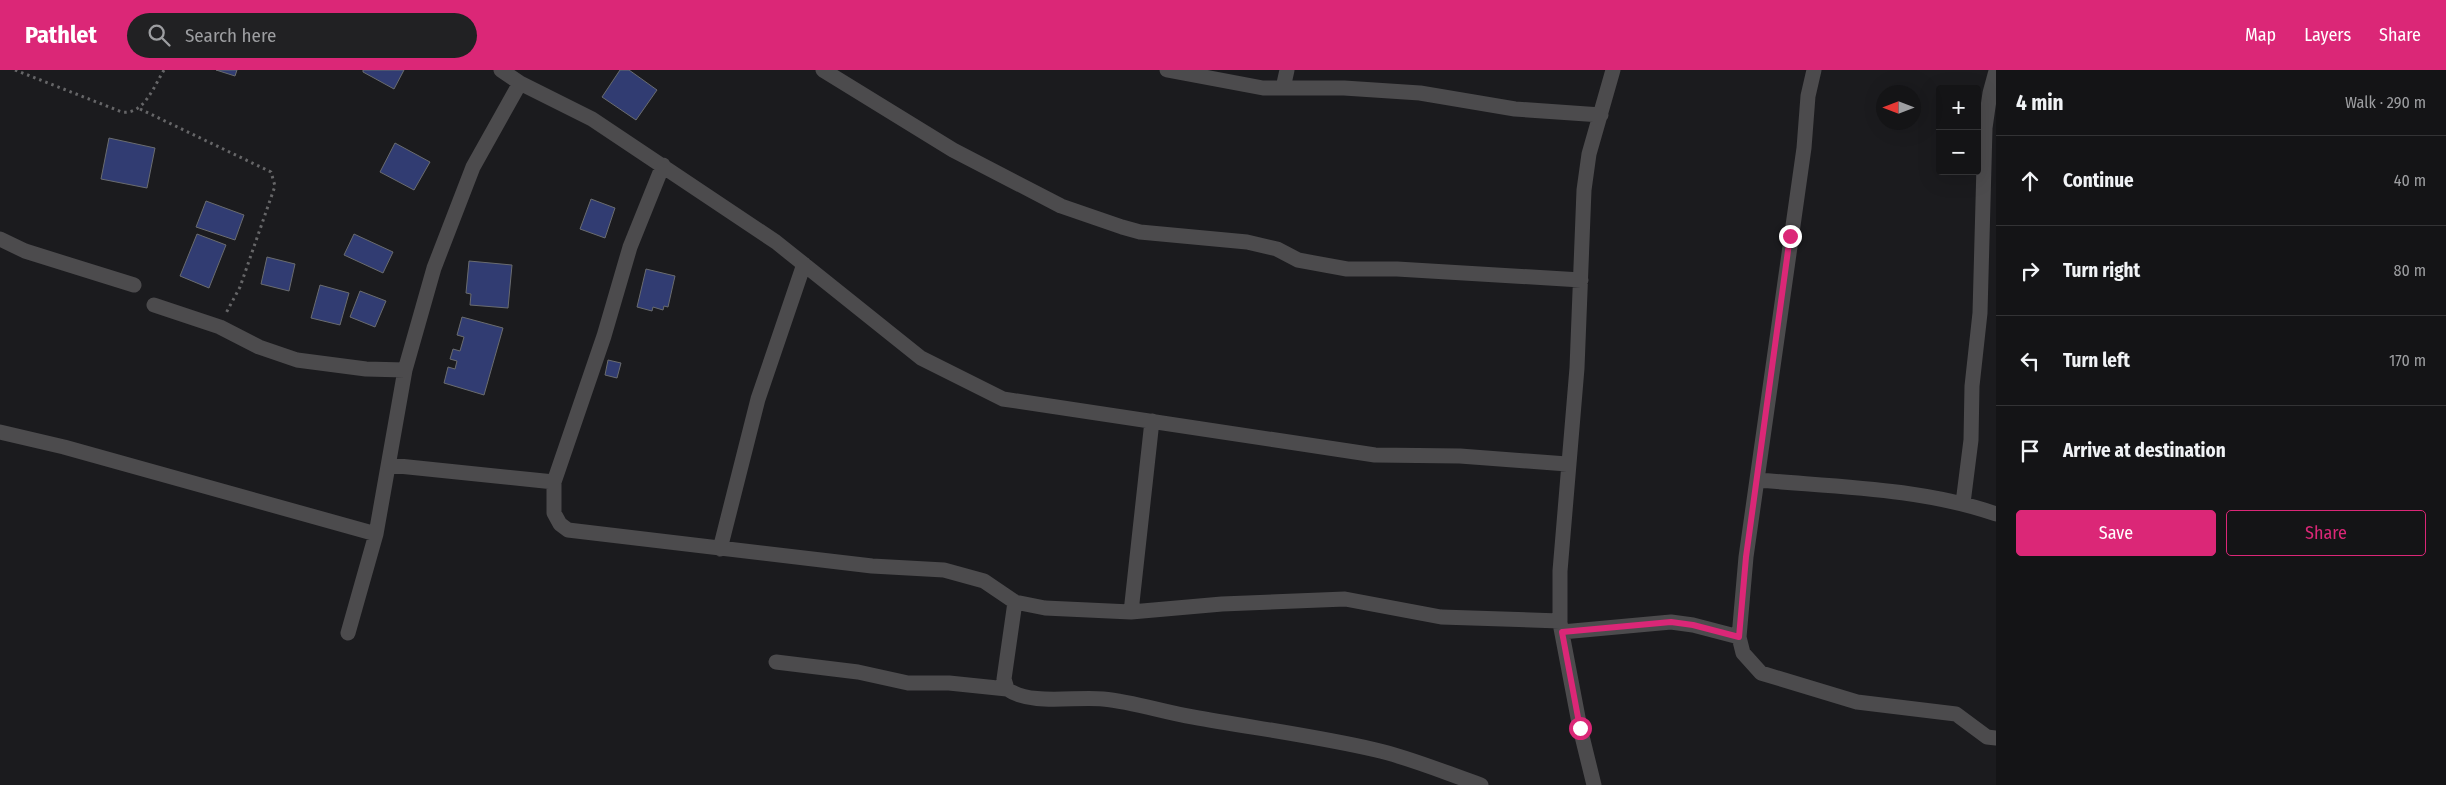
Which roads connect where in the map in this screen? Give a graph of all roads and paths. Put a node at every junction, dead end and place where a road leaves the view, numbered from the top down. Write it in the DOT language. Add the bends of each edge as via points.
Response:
graph roads {
  1 [pos="15,70"];
  2 [pos="164,70"];
  3 [pos="501,70"];
  4 [pos="823,70"];
  5 [pos="1167,70"];
  6 [pos="1287,70"];
  7 [pos="1613,70"];
  8 [pos="1814,70"];
  9 [pos="1996,71"];
  10 [pos="520,83"];
  11 [pos="1283,88"];
  12 [pos="140,109"];
  13 [pos="1601,115"];
  14 [pos="663,165"];
  15 [pos="1989,179"];
  16 [pos="0,239"];
  17 [pos="804,264"];
  18 [pos="1581,280"];
  19 [pos="134,285"];
  20 [pos="154,305"];
  21 [pos="220,327"];
  22 [pos="405,370"];
  23 [pos="1152,422"];
  24 [pos="0,432"];
  25 [pos="1567,464"];
  26 [pos="389,465"];
  27 [pos="1758,480"];
  28 [pos="554,482"];
  29 [pos="1963,503"];
  30 [pos="1996,514"];
  31 [pos="376,534"];
  32 [pos="720,549"];
  33 [pos="1015,602"];
  34 [pos="1130,612"];
  35 [pos="1561,627"];
  36 [pos="348,633"];
  37 [pos="1739,637"];
  38 [pos="776,662"];
  39 [pos="1006,689"];
  40 [pos="1996,738"];
  41 [pos="1481,785"];
  42 [pos="1594,785"];
  1 -- 12 [label="path" via="122,112 131,114"];
  2 -- 12 [label="path"];
  3 -- 10 [label="street"];
  4 -- 18 [label="street" via="953,150 1061,206 1140,232 1247,242 1277,249 1298,260 1347,270 1435,271"];
  5 -- 11 [label="street" via="1255,87"];
  6 -- 11 [label="street"];
  7 -- 13 [label="street"];
  8 -- 27 [label="street"];
  9 -- 15 [label="street" via="1986,119"];
  10 -- 14 [label="street" via="592,120"];
  10 -- 22 [label="street" via="474,167 434,268"];
  11 -- 13 [label="street" via="1344,88 1420,94 1515,109"];
  12 -- 21 [label="path" via="271,172 275,186 240,287"];
  13 -- 18 [label="street" via="1589,154 1584,190"];
  14 -- 17 [label="street"];
  14 -- 28 [label="street" via="630,247 604,336"];
  15 -- 29 [label="street"];
  16 -- 19 [label="street" via="25,251"];
  17 -- 23 [label="street" via="921,358 1003,399"];
  17 -- 32 [label="street" via="758,399"];
  18 -- 25 [label="street"];
  20 -- 21 [label="street"];
  21 -- 22 [label="street" via="259,347 297,360 366,369"];
  22 -- 26 [label="street"];
  23 -- 25 [label="street" via="1374,454"];
  23 -- 34 [label="street"];
  24 -- 31 [label="street"];
  25 -- 35 [label="street" via="1560,571"];
  26 -- 28 [label="street"];
  26 -- 31 [label="street"];
  27 -- 29 [label="street" via="1866,489"];
  27 -- 37 [label="street" via="1746,557"];
  28 -- 32 [label="street" via="554,513 568,530"];
  29 -- 30 [label="street"];
  31 -- 36 [label="street"];
  32 -- 33 [label="street" via="872,566 944,570 984,580"];
  33 -- 34 [label="street" via="1045,608"];
  33 -- 39 [label="street" via="1004,680"];
  34 -- 35 [label="street" via="1345,599 1441,617"];
  35 -- 37 [label="street" via="1671,622"];
  35 -- 42 [label="street"];
  37 -- 40 [label="street" via="1743,653 1761,673 1858,702 1956,714 1987,737"];
  38 -- 39 [label="street" via="858,672 899,682"];
  39 -- 41 [label="street" via="1029,697 1102,699 1138,704 1186,716 1377,750"];
}
